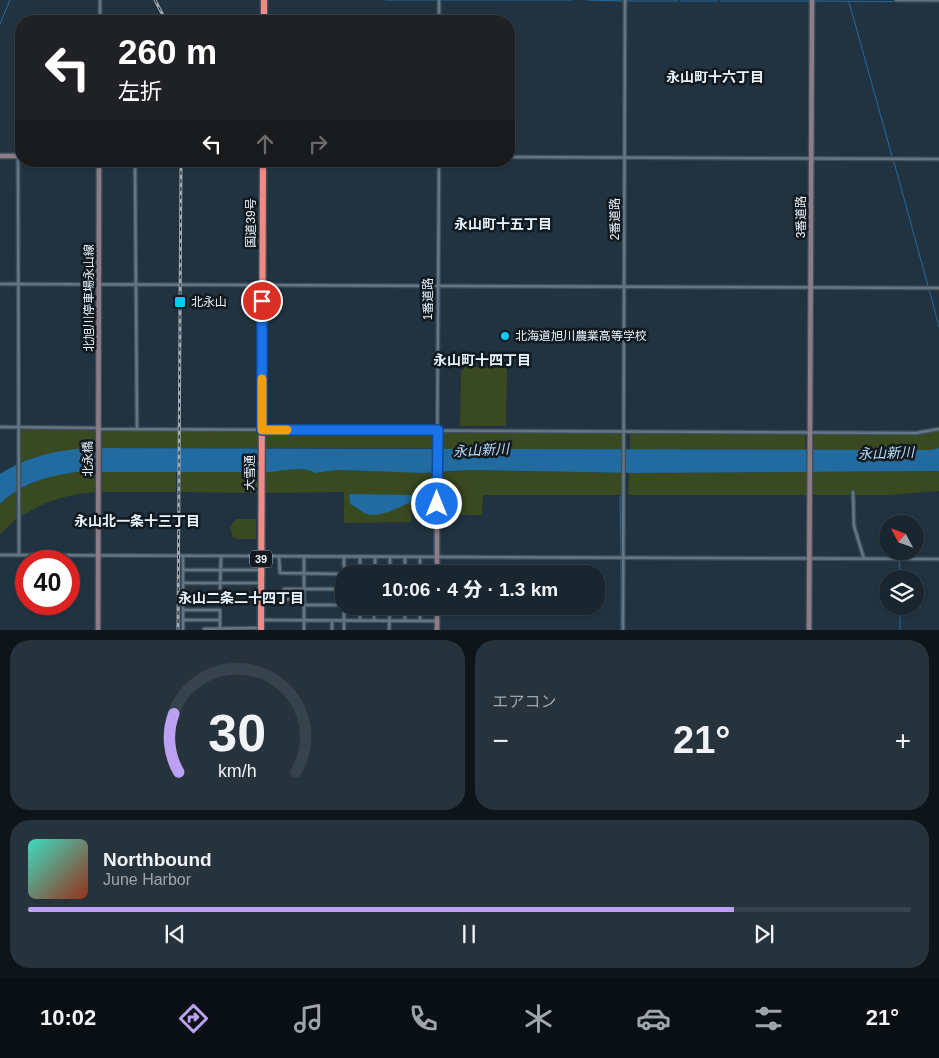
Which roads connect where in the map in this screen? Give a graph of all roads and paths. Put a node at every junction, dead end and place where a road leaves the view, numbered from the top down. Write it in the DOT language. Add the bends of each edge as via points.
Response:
graph roads {
  1 [pos="100,0"];
  2 [pos="264,0"];
  3 [pos="439,0"];
  4 [pos="625,0"];
  5 [pos="812,0"];
  6 [pos="896,0"];
  7 [pos="939,0"];
  8 [pos="100,15"];
  9 [pos="264,15"];
  10 [pos="439,15"];
  11 [pos="0,156"];
  12 [pos="15,156"];
  13 [pos="515,157"];
  14 [pos="624,158"];
  15 [pos="811,158"];
  16 [pos="939,159"];
  17 [pos="20,167"];
  18 [pos="99,167"];
  19 [pos="135,167"];
  20 [pos="263,167"];
  21 [pos="439,167"];
  22 [pos="0,284"];
  23 [pos="18,284"];
  24 [pos="99,284"];
  25 [pos="137,284"];
  26 [pos="262,285"];
  27 [pos="438,285"];
  28 [pos="624,286"];
  29 [pos="810,287"];
  30 [pos="939,288"];
  31 [pos="0,428"];
  32 [pos="18,428"];
  33 [pos="136,428"];
  34 [pos="262,430"];
  35 [pos="438,430"];
  36 [pos="939,430"];
  37 [pos="98,431"];
  38 [pos="624,431"];
  39 [pos="810,433"];
  40 [pos="437,483"];
  41 [pos="853,492"];
  42 [pos="19,550"];
  43 [pos="0,555"];
  44 [pos="15,555"];
  45 [pos="80,556"];
  46 [pos="98,556"];
  47 [pos="183,557"];
  48 [pos="221,557"];
  49 [pos="262,557"];
  50 [pos="279,557"];
  51 [pos="304,557"];
  52 [pos="344,557"];
  53 [pos="360,557"];
  54 [pos="375,557"];
  55 [pos="390,557"];
  56 [pos="405,557"];
  57 [pos="437,557"];
  58 [pos="420,558"];
  59 [pos="623,558"];
  60 [pos="811,558"];
  61 [pos="864,558"];
  62 [pos="939,559"];
  63 [pos="344,565"];
  64 [pos="360,565"];
  65 [pos="375,565"];
  66 [pos="390,565"];
  67 [pos="405,565"];
  68 [pos="420,565"];
  69 [pos="437,565"];
  70 [pos="183,570"];
  71 [pos="221,570"];
  72 [pos="261,570"];
  73 [pos="304,573"];
  74 [pos="335,574"];
  75 [pos="183,582"];
  76 [pos="221,582"];
  77 [pos="261,582"];
  78 [pos="220,588"];
  79 [pos="304,589"];
  80 [pos="335,589"];
  81 [pos="304,600"];
  82 [pos="304,605"];
  83 [pos="335,606"];
  84 [pos="183,610"];
  85 [pos="344,615"];
  86 [pos="360,615"];
  87 [pos="374,615"];
  88 [pos="389,615"];
  89 [pos="405,615"];
  90 [pos="420,615"];
  91 [pos="437,615"];
  92 [pos="183,620"];
  93 [pos="204,620"];
  94 [pos="220,620"];
  95 [pos="261,620"];
  96 [pos="304,621"];
  97 [pos="332,621"];
  98 [pos="344,621"];
  99 [pos="360,621"];
  100 [pos="374,621"];
  101 [pos="389,621"];
  102 [pos="405,621"];
  103 [pos="420,621"];
  104 [pos="437,621"];
  105 [pos="259,629"];
  106 [pos="98,630"];
  107 [pos="183,630"];
  108 [pos="204,630"];
  109 [pos="220,630"];
  110 [pos="304,630"];
  111 [pos="332,630"];
  112 [pos="344,630"];
  113 [pos="389,630"];
  114 [pos="437,630"];
  115 [pos="623,630"];
  116 [pos="809,630"];
  1 -- 8 [label="street"];
  2 -- 9 [label="highway"];
  3 -- 10 [label="street"];
  4 -- 14 [label="street, 2番道路"];
  5 -- 15 [label="street, 3番道路"];
  6 -- 7 [label="street"];
  11 -- 12 [label="street"];
  13 -- 14 [label="street"];
  14 -- 15 [label="street"];
  14 -- 28 [label="street, 2番道路"];
  15 -- 16 [label="street"];
  15 -- 29 [label="street, 3番道路"];
  17 -- 23 [label="street"];
  18 -- 24 [label="street, 北旭川停車場永山線"];
  19 -- 25 [label="street"];
  20 -- 26 [label="highway, 国道39号 / 39"];
  21 -- 27 [label="street, 1番道路"];
  22 -- 23 [label="street"];
  23 -- 24 [label="street"];
  23 -- 32 [label="street"];
  24 -- 25 [label="street"];
  24 -- 37 [label="street, 北旭川停車場永山線"];
  25 -- 26 [label="street"];
  25 -- 33 [label="street"];
  26 -- 27 [label="street"];
  26 -- 34 [label="highway, 大雪通 / 39"];
  27 -- 28 [label="street"];
  27 -- 35 [label="street, 1番道路"];
  28 -- 29 [label="street"];
  28 -- 38 [label="street, 2番道路"];
  29 -- 30 [label="street"];
  29 -- 39 [label="street, 3番道路"];
  31 -- 32 [label="street"];
  32 -- 37 [label="street"];
  32 -- 42 [label="street"];
  33 -- 34 [label="street"];
  33 -- 37 [label="street"];
  34 -- 35 [label="street"];
  34 -- 49 [label="highway, 大雪通 / 39"];
  35 -- 38 [label="street"];
  35 -- 40 [label="street, 1番道路"];
  36 -- 39 [label="street"];
  37 -- 46 [label="street, 北永橋"];
  38 -- 39 [label="street"];
  38 -- 59 [label="street, 2番道路"];
  39 -- 60 [label="street, 3番道路"];
  40 -- 57 [label="street"];
  41 -- 61 [label="street" via="854,526"];
  43 -- 44 [label="street"];
  45 -- 46 [label="street"];
  46 -- 47 [label="street"];
  46 -- 106 [label="street"];
  47 -- 48 [label="street"];
  47 -- 70 [label="street"];
  48 -- 49 [label="street"];
  48 -- 71 [label="street"];
  49 -- 50 [label="street"];
  49 -- 72 [label="highway, 大雪通 / 39"];
  50 -- 51 [label="street"];
  50 -- 73 [label="street" via="280,573"];
  51 -- 52 [label="street"];
  51 -- 73 [label="street"];
  52 -- 53 [label="street"];
  52 -- 63 [label="street"];
  53 -- 54 [label="street"];
  53 -- 64 [label="street"];
  54 -- 55 [label="street"];
  54 -- 65 [label="street"];
  55 -- 56 [label="street"];
  55 -- 66 [label="street"];
  56 -- 58 [label="street"];
  56 -- 67 [label="street"];
  57 -- 58 [label="street"];
  57 -- 59 [label="street"];
  57 -- 69 [label="street"];
  58 -- 68 [label="street"];
  59 -- 60 [label="street"];
  59 -- 115 [label="street"];
  60 -- 61 [label="street"];
  60 -- 116 [label="street"];
  61 -- 62 [label="street"];
  70 -- 71 [label="street"];
  70 -- 75 [label="street"];
  71 -- 72 [label="street"];
  71 -- 76 [label="street"];
  72 -- 77 [label="highway, 大雪通 / 39"];
  73 -- 74 [label="street"];
  73 -- 79 [label="street"];
  75 -- 76 [label="street"];
  75 -- 84 [label="street"];
  76 -- 77 [label="street"];
  76 -- 78 [label="street"];
  77 -- 95 [label="highway, 大雪通 / 39"];
  79 -- 80 [label="street"];
  79 -- 81 [label="street"];
  79 -- 81 [label="street" via="284,589 284,599"];
  81 -- 82 [label="street"];
  82 -- 83 [label="street"];
  82 -- 96 [label="street"];
  84 -- 92 [label="street"];
  84 -- 94 [label="street" via="220,610"];
  85 -- 98 [label="street"];
  86 -- 99 [label="street"];
  87 -- 100 [label="street"];
  88 -- 101 [label="street"];
  89 -- 102 [label="street"];
  90 -- 103 [label="street"];
  91 -- 104 [label="street"];
  92 -- 93 [label="street"];
  92 -- 107 [label="street"];
  93 -- 94 [label="street"];
  93 -- 108 [label="street"];
  94 -- 109 [label="street"];
  95 -- 96 [label="street"];
  95 -- 105 [label="highway, 大雪通 / 39"];
  96 -- 97 [label="street"];
  96 -- 110 [label="street"];
  97 -- 98 [label="street"];
  97 -- 111 [label="street"];
  98 -- 99 [label="street"];
  98 -- 112 [label="street"];
  99 -- 100 [label="street"];
  100 -- 101 [label="street"];
  101 -- 102 [label="street"];
  101 -- 113 [label="street"];
  102 -- 103 [label="street"];
  103 -- 104 [label="street"];
  104 -- 114 [label="street"];
  105 -- 109 [label="street"];
  108 -- 109 [label="street"];
}
